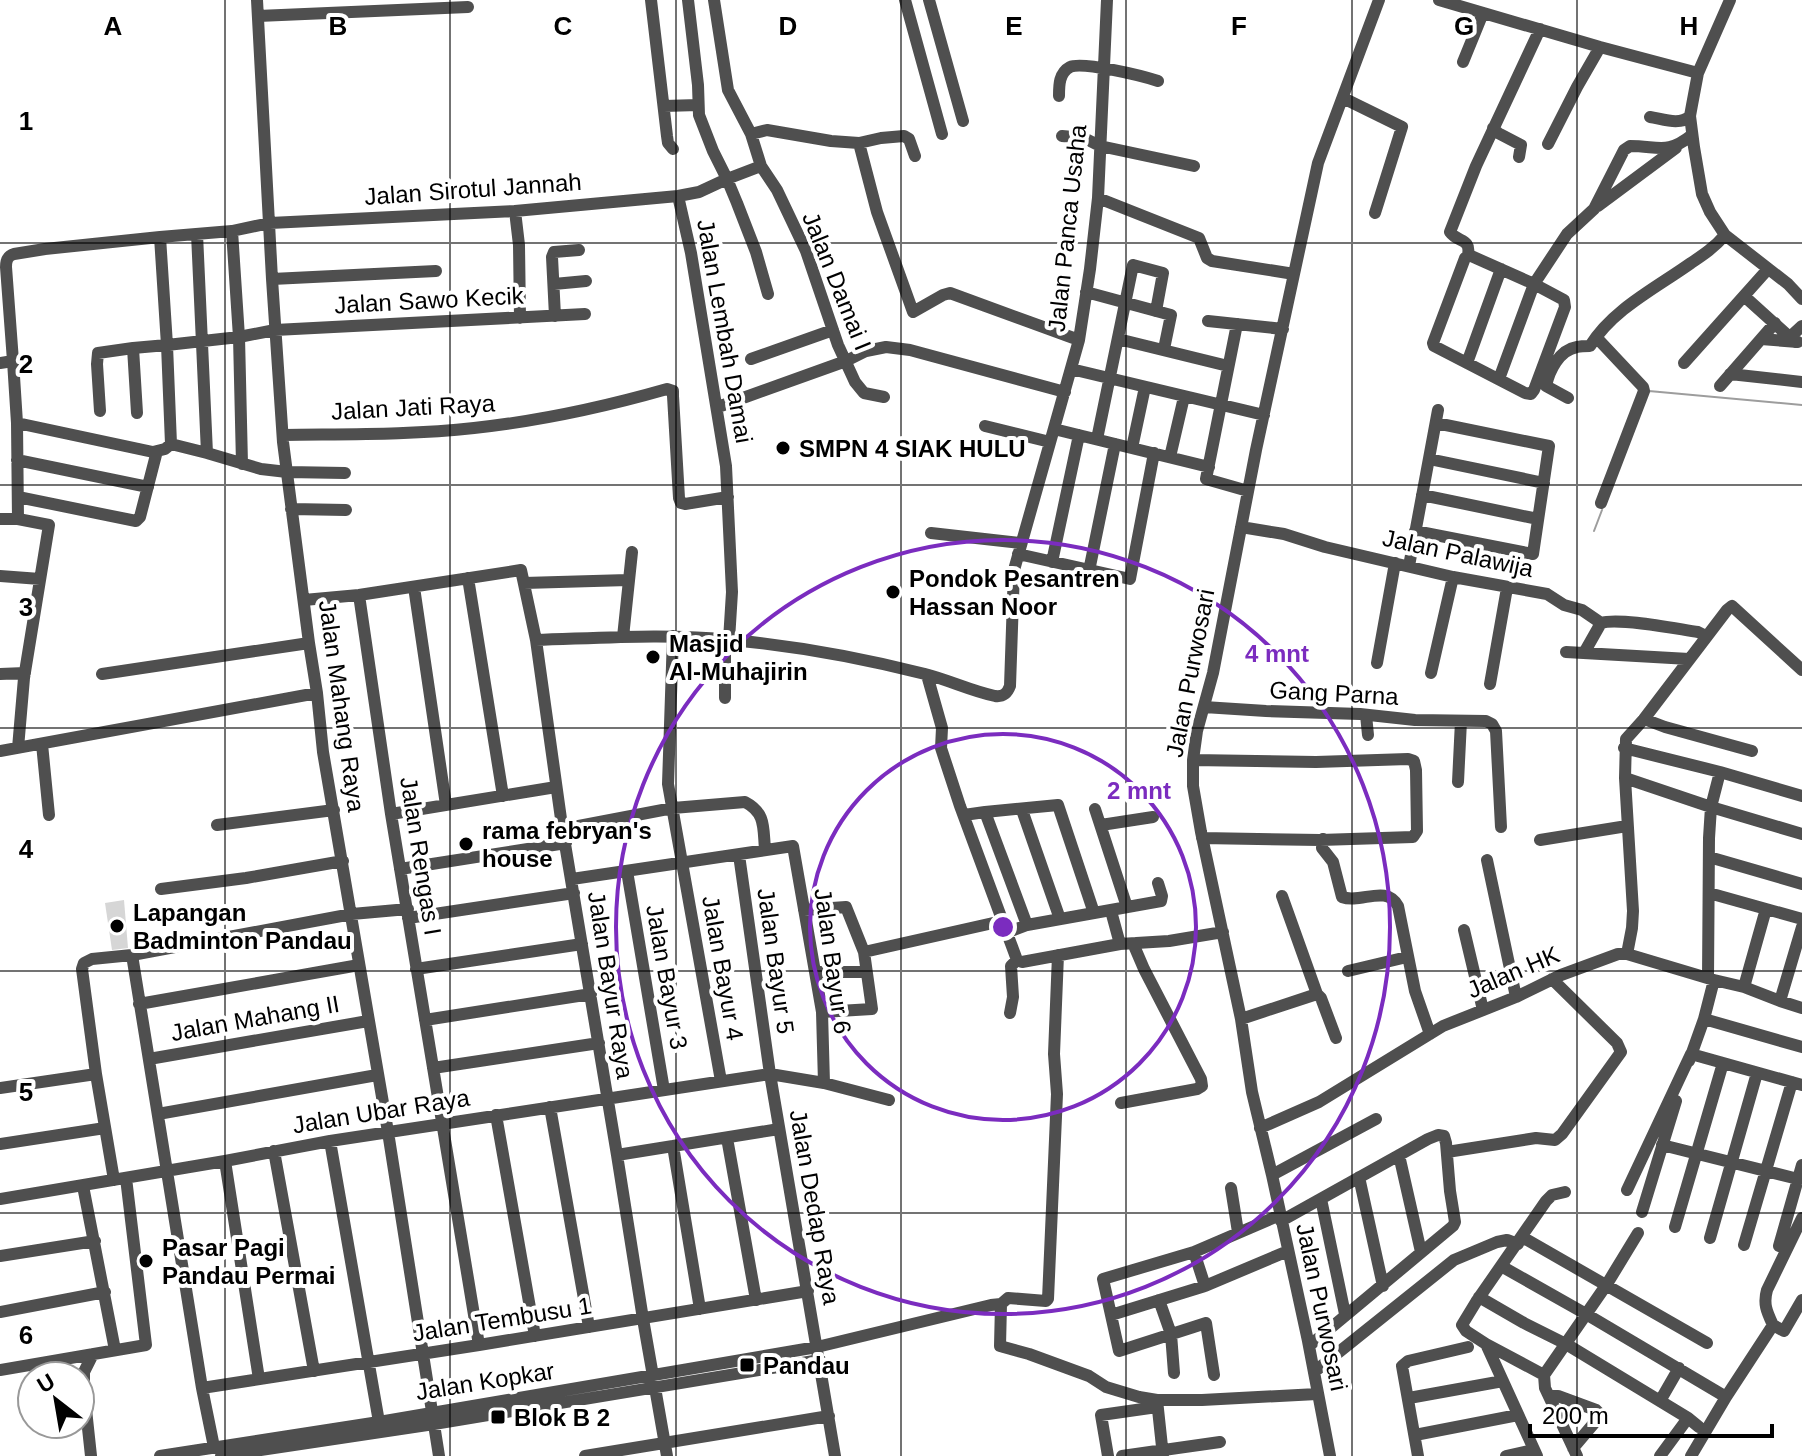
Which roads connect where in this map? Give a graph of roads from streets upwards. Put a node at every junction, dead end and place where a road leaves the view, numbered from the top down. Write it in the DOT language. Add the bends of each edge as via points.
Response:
graph roads {
  1 [pos="257,0"];
  2 [pos="651,0"];
  3 [pos="688,0"];
  4 [pos="714,0"];
  5 [pos="905,0"];
  6 [pos="1107,0"];
  7 [pos="1379,0"];
  8 [pos="1439,0"];
  9 [pos="1730,0"];
  10 [pos="930,6"];
  11 [pos="468,7"];
  12 [pos="1483,13"];
  13 [pos="258,16"];
  14 [pos="911,21"];
  15 [pos="1540,29"];
  16 [pos="1600,47"];
  17 [pos="1463,62"];
  18 [pos="1103,68"];
  19 [pos="1698,73"];
  20 [pos="1158,81"];
  21 [pos="1059,96"];
  22 [pos="1343,98"];
  23 [pos="698,105"];
  24 [pos="664,106"];
  25 [pos="1690,116"];
  26 [pos="1650,117"];
  27 [pos="963,121"];
  28 [pos="1493,128"];
  29 [pos="751,134"];
  30 [pos="942,134"];
  31 [pos="1692,135"];
  32 [pos="1062,136"];
  33 [pos="859,143"];
  34 [pos="1548,144"];
  35 [pos="1100,146"];
  36 [pos="1679,146"];
  37 [pos="673,149"];
  38 [pos="915,156"];
  39 [pos="1519,157"];
  40 [pos="761,166"];
  41 [pos="1194,166"];
  42 [pos="727,179"];
  43 [pos="678,196"];
  44 [pos="1098,198"];
  45 [pos="1594,209"];
  46 [pos="515,211"];
  47 [pos="1375,213"];
  48 [pos="270,223"];
  49 [pos="232,231"];
  50 [pos="197,234"];
  51 [pos="1725,235"];
  52 [pos="160,237"];
  53 [pos="579,250"];
  54 [pos="1468,255"];
  55 [pos="1501,269"];
  56 [pos="1768,269"];
  57 [pos="436,271"];
  58 [pos="1294,274"];
  59 [pos="272,279"];
  60 [pos="586,281"];
  61 [pos="554,284"];
  62 [pos="1534,284"];
  63 [pos="1086,292"];
  64 [pos="768,294"];
  65 [pos="1744,296"];
  66 [pos="1802,299"];
  67 [pos="1125,303"];
  68 [pos="1156,311"];
  69 [pos="585,314"];
  70 [pos="555,316"];
  71 [pos="520,318"];
  72 [pos="1208,321"];
  73 [pos="1775,323"];
  74 [pos="1237,324"];
  75 [pos="1802,326"];
  76 [pos="1283,329"];
  77 [pos="275,330"];
  78 [pos="833,330"];
  79 [pos="239,337"];
  80 [pos="1596,337"];
  81 [pos="1118,339"];
  82 [pos="1761,339"];
  83 [pos="1079,340"];
  84 [pos="203,341"];
  85 [pos="1796,341"];
  86 [pos="167,345"];
  87 [pos="133,348"];
  88 [pos="1164,349"];
  89 [pos="751,359"];
  90 [pos="846,361"];
  91 [pos="7,362"];
  92 [pos="1467,363"];
  93 [pos="1684,363"];
  94 [pos="1228,366"];
  95 [pos="1071,369"];
  96 [pos="1730,374"];
  97 [pos="1110,379"];
  98 [pos="1499,379"];
  99 [pos="1802,382"];
  100 [pos="1720,386"];
  101 [pos="1145,387"];
  102 [pos="1065,392"];
  103 [pos="884,397"];
  104 [pos="1184,397"];
  105 [pos="1568,398"];
  106 [pos="1220,406"];
  107 [pos="718,407"];
  108 [pos="100,411"];
  109 [pos="137,413"];
  110 [pos="1264,415"];
  111 [pos="17,423"];
  112 [pos="985,426"];
  113 [pos="1054,429"];
  114 [pos="284,435"];
  115 [pos="1079,435"];
  116 [pos="1097,439"];
  117 [pos="1050,442"];
  118 [pos="171,444"];
  119 [pos="1115,444"];
  120 [pos="1132,448"];
  121 [pos="157,451"];
  122 [pos="207,453"];
  123 [pos="1154,453"];
  124 [pos="1170,457"];
  125 [pos="1429,459"];
  126 [pos="17,460"];
  127 [pos="242,464"];
  128 [pos="1209,467"];
  129 [pos="287,472"];
  130 [pos="345,473"];
  131 [pos="1544,483"];
  132 [pos="148,487"];
  133 [pos="1248,491"];
  134 [pos="1422,495"];
  135 [pos="18,497"];
  136 [pos="728,497"];
  137 [pos="1601,503"];
  138 [pos="291,509"];
  139 [pos="346,510"];
  140 [pos="0,519"];
  141 [pos="18,519"];
  142 [pos="1538,519"];
  143 [pos="1241,527"];
  144 [pos="1415,531"];
  145 [pos="931,533"];
  146 [pos="1019,548"];
  147 [pos="632,552"];
  148 [pos="1052,562"];
  149 [pos="1402,564"];
  150 [pos="1089,571"];
  151 [pos="0,576"];
  152 [pos="1453,577"];
  153 [pos="468,578"];
  154 [pos="40,579"];
  155 [pos="628,580"];
  156 [pos="524,583"];
  157 [pos="414,587"];
  158 [pos="1507,588"];
  159 [pos="359,595"];
  160 [pos="304,600"];
  161 [pos="1601,623"];
  162 [pos="673,636"];
  163 [pos="1706,636"];
  164 [pos="623,637"];
  165 [pos="536,640"];
  166 [pos="727,640"];
  167 [pos="309,643"];
  168 [pos="1566,652"];
  169 [pos="1584,653"];
  170 [pos="1689,659"];
  171 [pos="1377,663"];
  172 [pos="1802,670"];
  173 [pos="25,673"];
  174 [pos="1431,673"];
  175 [pos="0,674"];
  176 [pos="102,674"];
  177 [pos="927,675"];
  178 [pos="1490,684"];
  179 [pos="317,693"];
  180 [pos="725,698"];
  181 [pos="1204,707"];
  182 [pos="1366,715"];
  183 [pos="1644,719"];
  184 [pos="1461,721"];
  185 [pos="1368,735"];
  186 [pos="42,744"];
  187 [pos="18,748"];
  188 [pos="1624,748"];
  189 [pos="0,751"];
  190 [pos="1752,751"];
  191 [pos="1193,760"];
  192 [pos="1720,772"];
  193 [pos="1625,778"];
  194 [pos="1458,782"];
  195 [pos="556,787"];
  196 [pos="503,796"];
  197 [pos="1802,796"];
  198 [pos="446,805"];
  199 [pos="1711,807"];
  200 [pos="673,808"];
  201 [pos="1095,809"];
  202 [pos="334,810"];
  203 [pos="1022,810"];
  204 [pos="985,812"];
  205 [pos="391,814"];
  206 [pos="49,815"];
  207 [pos="964,815"];
  208 [pos="1153,817"];
  209 [pos="217,825"];
  210 [pos="1101,825"];
  211 [pos="1627,826"];
  212 [pos="1501,827"];
  213 [pos="563,829"];
  214 [pos="1802,834"];
  215 [pos="1202,838"];
  216 [pos="1323,839"];
  217 [pos="1540,840"];
  218 [pos="566,843"];
  219 [pos="765,849"];
  220 [pos="739,855"];
  221 [pos="1709,857"];
  222 [pos="1487,860"];
  223 [pos="343,861"];
  224 [pos="682,863"];
  225 [pos="400,869"];
  226 [pos="627,871"];
  227 [pos="572,879"];
  228 [pos="1158,883"];
  229 [pos="1802,884"];
  230 [pos="161,889"];
  231 [pos="574,893"];
  232 [pos="1709,895"];
  233 [pos="1282,896"];
  234 [pos="1127,907"];
  235 [pos="1766,909"];
  236 [pos="804,910"];
  237 [pos="1111,911"];
  238 [pos="408,913"];
  239 [pos="1094,913"];
  240 [pos="352,914"];
  241 [pos="1060,919"];
  242 [pos="1802,919"];
  243 [pos="1027,925"];
  244 [pos="1004,927"];
  245 [pos="1802,927"];
  246 [pos="1464,930"];
  247 [pos="1223,932"];
  248 [pos="1136,943"];
  249 [pos="582,944"];
  250 [pos="1120,944"];
  251 [pos="864,952"];
  252 [pos="1627,954"];
  253 [pos="132,955"];
  254 [pos="1058,955"];
  255 [pos="1407,957"];
  256 [pos="1017,960"];
  257 [pos="359,965"];
  258 [pos="416,969"];
  259 [pos="1348,971"];
  260 [pos="815,972"];
  261 [pos="866,972"];
  262 [pos="1552,979"];
  263 [pos="1711,979"];
  264 [pos="1744,987"];
  265 [pos="591,994"];
  266 [pos="1317,994"];
  267 [pos="1516,997"];
  268 [pos="1780,1001"];
  269 [pos="139,1004"];
  270 [pos="1802,1008"];
  271 [pos="1483,1010"];
  272 [pos="822,1012"];
  273 [pos="1010,1013"];
  274 [pos="1241,1019"];
  275 [pos="1704,1019"];
  276 [pos="425,1020"];
  277 [pos="368,1021"];
  278 [pos="1430,1034"];
  279 [pos="1336,1038"];
  280 [pos="599,1043"];
  281 [pos="1802,1047"];
  282 [pos="1691,1054"];
  283 [pos="149,1059"];
  284 [pos="1723,1063"];
  285 [pos="433,1068"];
  286 [pos="1757,1073"];
  287 [pos="96,1074"];
  288 [pos="770,1074"];
  289 [pos="377,1075"];
  290 [pos="721,1081"];
  291 [pos="824,1083"];
  292 [pos="1797,1084"];
  293 [pos="0,1088"];
  294 [pos="664,1090"];
  295 [pos="608,1098"];
  296 [pos="889,1100"];
  297 [pos="1121,1103"];
  298 [pos="550,1107"];
  299 [pos="158,1114"];
  300 [pos="496,1115"];
  301 [pos="1376,1119"];
  302 [pos="442,1123"];
  303 [pos="105,1128"];
  304 [pos="1260,1128"];
  305 [pos="779,1129"];
  306 [pos="388,1132"];
  307 [pos="727,1138"];
  308 [pos="330,1141"];
  309 [pos="0,1144"];
  310 [pos="1662,1145"];
  311 [pos="673,1146"];
  312 [pos="274,1151"];
  313 [pos="1447,1152"];
  314 [pos="1697,1153"];
  315 [pos="617,1155"];
  316 [pos="1399,1155"];
  317 [pos="225,1161"];
  318 [pos="1732,1162"];
  319 [pos="1802,1165"];
  320 [pos="168,1170"];
  321 [pos="1765,1171"];
  322 [pos="1272,1175"];
  323 [pos="1359,1177"];
  324 [pos="1800,1178"];
  325 [pos="120,1179"];
  326 [pos="83,1186"];
  327 [pos="1231,1188"];
  328 [pos="1627,1190"];
  329 [pos="1565,1192"];
  330 [pos="0,1199"];
  331 [pos="1321,1199"];
  332 [pos="1642,1212"];
  333 [pos="1281,1218"];
  334 [pos="1802,1218"];
  335 [pos="1675,1227"];
  336 [pos="1238,1232"];
  337 [pos="1638,1233"];
  338 [pos="1710,1238"];
  339 [pos="1520,1240"];
  340 [pos="95,1241"];
  341 [pos="1744,1245"];
  342 [pos="1779,1246"];
  343 [pos="1288,1251"];
  344 [pos="1194,1252"];
  345 [pos="1421,1252"];
  346 [pos="0,1256"];
  347 [pos="1501,1266"];
  348 [pos="1607,1284"];
  349 [pos="1205,1286"];
  350 [pos="1383,1286"];
  351 [pos="808,1291"];
  352 [pos="105,1292"];
  353 [pos="1479,1297"];
  354 [pos="756,1300"];
  355 [pos="1159,1300"];
  356 [pos="1802,1300"];
  357 [pos="1001,1304"];
  358 [pos="700,1309"];
  359 [pos="0,1312"];
  360 [pos="1345,1314"];
  361 [pos="1586,1314"];
  362 [pos="1111,1315"];
  363 [pos="643,1319"];
  364 [pos="1773,1325"];
  365 [pos="589,1327"];
  366 [pos="1171,1334"];
  367 [pos="535,1336"];
  368 [pos="1707,1343"];
  369 [pos="1486,1344"];
  370 [pos="1566,1344"];
  371 [pos="479,1345"];
  372 [pos="1309,1346"];
  373 [pos="1468,1347"];
  374 [pos="115,1350"];
  375 [pos="424,1353"];
  376 [pos="93,1354"];
  377 [pos="818,1354"];
  378 [pos="369,1362"];
  379 [pos="1679,1368"];
  380 [pos="0,1370"];
  381 [pos="314,1371"];
  382 [pos="1314,1372"];
  383 [pos="1174,1373"];
  384 [pos="1214,1375"];
  385 [pos="1544,1375"];
  386 [pos="259,1379"];
  387 [pos="1503,1381"];
  388 [pos="654,1382"];
  389 [pos="202,1388"];
  390 [pos="1317,1394"];
  391 [pos="1549,1396"];
  392 [pos="1726,1397"];
  393 [pos="1409,1398"];
  394 [pos="1660,1401"];
  395 [pos="1157,1403"];
  396 [pos="1518,1415"];
  397 [pos="829,1416"];
  398 [pos="434,1418"];
  399 [pos="1688,1418"];
  400 [pos="379,1422"];
  401 [pos="1699,1427"];
  402 [pos="1415,1435"];
  403 [pos="1220,1442"];
  404 [pos="666,1450"];
  405 [pos="218,1452"];
  406 [pos="1162,1452"];
  407 [pos="1575,1452"];
  408 [pos="1532,1454"];
  409 [pos="86,1455"];
  410 [pos="160,1456"];
  411 [pos="439,1456"];
  412 [pos="585,1456"];
  413 [pos="835,1456"];
  414 [pos="1108,1456"];
  415 [pos="1122,1456"];
  416 [pos="1330,1456"];
  417 [pos="1418,1456"];
  418 [pos="1506,1456"];
  419 [pos="1660,1456"];
  420 [pos="1691,1456"];
  1 -- 13 [label="street, Jalan Mahang Raya"];
  2 -- 24 [label="street"];
  3 -- 23 [label="street"];
  4 -- 29 [label="street" via="728,90"];
  5 -- 14 [label="street"];
  6 -- 18 [label="street, Jalan Panca Usaha"];
  7 -- 22 [label="street, Jalan Purwosari"];
  8 -- 12 [label="street"];
  9 -- 19 [label="street"];
  10 -- 14 [label="street"];
  10 -- 27 [label="street"];
  11 -- 13 [label="street"];
  12 -- 15 [label="street"];
  12 -- 17 [label="street"];
  13 -- 48 [label="street, Jalan Mahang Raya"];
  14 -- 30 [label="street"];
  15 -- 16 [label="street"];
  15 -- 28 [label="street"];
  16 -- 19 [label="street"];
  16 -- 34 [label="street"];
  18 -- 20 [label="street"];
  18 -- 21 [label="street" via="1069,68 1062,74"];
  18 -- 35 [label="street, Jalan Panca Usaha"];
  19 -- 25 [label="street"];
  22 -- 47 [label="street" via="1402,127"];
  22 -- 58 [label="street, Jalan Purwosari" via="1318,163"];
  23 -- 24 [label="street"];
  23 -- 42 [label="street"];
  24 -- 37 [label="street"];
  25 -- 26 [label="street" via="1680,122"];
  25 -- 31 [label="street"];
  28 -- 39 [label="street" via="1521,145"];
  28 -- 54 [label="street" via="1450,232 1467,244"];
  29 -- 33 [label="street" via="767,130"];
  29 -- 40 [label="street"];
  31 -- 36 [label="street"];
  31 -- 51 [label="street" via="1702,194"];
  32 -- 35 [label="street"];
  33 -- 38 [label="street" via="904,136"];
  33 -- 83 [label="street" via="913,312 950,293"];
  35 -- 41 [label="street"];
  35 -- 44 [label="street, Jalan Panca Usaha"];
  36 -- 45 [label="street"];
  36 -- 45 [label="street" via="1624,150"];
  40 -- 42 [label="street, Jalan Lembah Damai"];
  40 -- 78 [label="street, Jalan Damai I" via="806,251"];
  42 -- 43 [label="street, Jalan Lembah Damai"];
  42 -- 64 [label="street"];
  43 -- 46 [label="street, Jalan Sirotul Jannah"];
  43 -- 107 [label="street, Jalan Lembah Damai"];
  44 -- 58 [label="street" via="1199,238 1212,261"];
  44 -- 63 [label="street, Jalan Panca Usaha"];
  45 -- 62 [label="street" via="1567,234"];
  46 -- 48 [label="street, Jalan Sirotul Jannah"];
  46 -- 71 [label="street"];
  48 -- 49 [label="street, Jalan Sirotul Jannah"];
  48 -- 59 [label="street, Jalan Mahang Raya"];
  49 -- 50 [label="street, Jalan Sirotul Jannah"];
  49 -- 79 [label="street"];
  50 -- 52 [label="street, Jalan Sirotul Jannah"];
  50 -- 84 [label="street"];
  51 -- 56 [label="street"];
  51 -- 80 [label="street" via="1617,314"];
  52 -- 86 [label="street"];
  52 -- 91 [label="street, Jalan Sirotul Jannah" via="10,256"];
  53 -- 61 [label="street" via="554,252"];
  54 -- 55 [label="street"];
  54 -- 92 [label="street" via="1433,343"];
  55 -- 62 [label="street"];
  55 -- 92 [label="street"];
  56 -- 65 [label="street"];
  56 -- 66 [label="street"];
  57 -- 59 [label="street"];
  58 -- 76 [label="street, Jalan Purwosari"];
  59 -- 77 [label="street, Jalan Mahang Raya"];
  60 -- 61 [label="street"];
  61 -- 70 [label="street"];
  62 -- 98 [label="street"];
  62 -- 98 [label="street" via="1565,304 1534,390 1528,394"];
  63 -- 67 [label="street"];
  63 -- 83 [label="street, Jalan Panca Usaha"];
  65 -- 73 [label="street"];
  65 -- 93 [label="street"];
  67 -- 68 [label="street"];
  67 -- 68 [label="street" via="1133,265 1163,273"];
  67 -- 81 [label="street"];
  68 -- 88 [label="street" via="1171,315"];
  69 -- 70 [label="street, Jalan Sawo Kecik"];
  70 -- 71 [label="street, Jalan Sawo Kecik"];
  71 -- 77 [label="street, Jalan Sawo Kecik"];
  72 -- 74 [label="street"];
  73 -- 82 [label="street"];
  73 -- 85 [label="street"];
  74 -- 76 [label="street"];
  74 -- 94 [label="street"];
  75 -- 85 [label="street"];
  76 -- 110 [label="street, Jalan Purwosari"];
  77 -- 79 [label="street, Jalan Sawo Kecik"];
  77 -- 114 [label="street, Jalan Mahang Raya"];
  78 -- 89 [label="street"];
  78 -- 90 [label="street, Jalan Damai I"];
  79 -- 84 [label="street, Jalan Sawo Kecik"];
  79 -- 127 [label="street"];
  80 -- 105 [label="street" via="1590,346 1564,352 1552,368 1546,386"];
  80 -- 137 [label="street" via="1644,391"];
  81 -- 88 [label="street"];
  81 -- 97 [label="street"];
  82 -- 85 [label="street"];
  82 -- 96 [label="street"];
  83 -- 95 [label="street, Jalan Panca Usaha"];
  84 -- 86 [label="street, Jalan Sawo Kecik"];
  84 -- 122 [label="street"];
  86 -- 87 [label="street, Jalan Sawo Kecik"];
  86 -- 118 [label="street"];
  87 -- 108 [label="street, Jalan Sawo Kecik" via="98,353"];
  87 -- 109 [label="street"];
  88 -- 94 [label="street"];
  90 -- 102 [label="street" via="886,347 910,350"];
  90 -- 103 [label="street, Jalan Damai I" via="860,390"];
  90 -- 107 [label="street"];
  91 -- 111 [label="street"];
  92 -- 98 [label="street"];
  94 -- 106 [label="street"];
  95 -- 97 [label="street"];
  95 -- 102 [label="street, Jalan Panca Usaha"];
  96 -- 99 [label="street"];
  96 -- 100 [label="street"];
  97 -- 101 [label="street"];
  97 -- 116 [label="street"];
  101 -- 104 [label="street"];
  101 -- 120 [label="street"];
  102 -- 113 [label="street, Jalan Panca Usaha"];
  104 -- 106 [label="street"];
  104 -- 124 [label="street"];
  106 -- 110 [label="street"];
  106 -- 128 [label="street"];
  107 -- 136 [label="street, Jalan Lembah Damai"];
  110 -- 133 [label="street, Jalan Purwosari"];
  111 -- 121 [label="street"];
  111 -- 126 [label="street"];
  112 -- 117 [label="street"];
  113 -- 115 [label="street"];
  113 -- 117 [label="street, Jalan Panca Usaha"];
  114 -- 129 [label="street, Jalan Mahang Raya"];
  114 -- 136 [label="street, Jalan Jati Raya" via="458,429 545,418 667,389 673,391 681,503"];
  115 -- 116 [label="street"];
  115 -- 148 [label="street"];
  116 -- 119 [label="street"];
  117 -- 146 [label="street, Jalan Panca Usaha"];
  118 -- 121 [label="street"];
  118 -- 122 [label="street"];
  119 -- 120 [label="street"];
  119 -- 150 [label="street"];
  120 -- 123 [label="street"];
  121 -- 132 [label="street"];
  122 -- 127 [label="street"];
  123 -- 124 [label="street"];
  123 -- 150 [label="street" via="1130,579"];
  124 -- 128 [label="street"];
  125 -- 131 [label="street"];
  125 -- 131 [label="street" via="1437,416 1549,446"];
  125 -- 134 [label="street"];
  126 -- 132 [label="street"];
  126 -- 135 [label="street"];
  127 -- 129 [label="street"];
  128 -- 133 [label="street" via="1206,479"];
  129 -- 130 [label="street"];
  129 -- 138 [label="street, Jalan Mahang Raya"];
  131 -- 142 [label="street"];
  132 -- 135 [label="street" via="136,521"];
  133 -- 143 [label="street, Jalan Purwosari"];
  134 -- 142 [label="street"];
  134 -- 144 [label="street"];
  135 -- 141 [label="street"];
  136 -- 166 [label="street, Jalan Lembah Damai" via="732,592"];
  138 -- 139 [label="street"];
  138 -- 160 [label="street, Jalan Mahang Raya"];
  140 -- 141 [label="street"];
  141 -- 154 [label="street" via="49,525"];
  142 -- 144 [label="street" via="1533,554"];
  143 -- 149 [label="street, Jalan Palawija"];
  143 -- 181 [label="street, Jalan Purwosari"];
  144 -- 149 [label="street"];
  145 -- 146 [label="street"];
  146 -- 148 [label="street"];
  146 -- 177 [label="street, Jalan Panca Usaha" via="1007,692 999,697"];
  147 -- 155 [label="street"];
  148 -- 150 [label="street"];
  149 -- 152 [label="street, Jalan Palawija"];
  149 -- 171 [label="street"];
  151 -- 154 [label="street"];
  152 -- 158 [label="street, Jalan Palawija"];
  152 -- 174 [label="street"];
  153 -- 156 [label="street" via="521,570"];
  153 -- 157 [label="street"];
  153 -- 196 [label="street"];
  154 -- 173 [label="street"];
  155 -- 156 [label="street"];
  155 -- 164 [label="street"];
  156 -- 165 [label="street, Jalan Bayur Raya"];
  157 -- 159 [label="street"];
  157 -- 198 [label="street"];
  158 -- 161 [label="street, Jalan Palawija" via="1547,594"];
  158 -- 178 [label="street"];
  159 -- 160 [label="street"];
  159 -- 205 [label="street, Jalan Rengas I"];
  160 -- 167 [label="street, Jalan Mahang Raya"];
  161 -- 163 [label="street, Jalan Palawija"];
  161 -- 169 [label="street"];
  162 -- 164 [label="street, Jalan Panca Usaha"];
  162 -- 166 [label="street, Jalan Panca Usaha"];
  162 -- 200 [label="street, Jalan Bayur 4" via="668,784"];
  163 -- 170 [label="street"];
  163 -- 172 [label="street" via="1732,606"];
  164 -- 165 [label="street, Jalan Panca Usaha"];
  165 -- 195 [label="street, Jalan Bayur Raya"];
  166 -- 177 [label="street, Jalan Panca Usaha"];
  166 -- 180 [label="street, Jalan Lembah Damai"];
  167 -- 176 [label="street"];
  167 -- 179 [label="street, Jalan Mahang Raya"];
  168 -- 169 [label="street"];
  169 -- 170 [label="street"];
  170 -- 183 [label="street"];
  173 -- 175 [label="street"];
  173 -- 187 [label="street"];
  177 -- 207 [label="street" via="942,728 941,748"];
  179 -- 186 [label="street"];
  179 -- 202 [label="street, Jalan Mahang Raya"];
  181 -- 182 [label="street, Gang Parna"];
  181 -- 191 [label="street, Jalan Purwosari"];
  182 -- 184 [label="street, Gang Parna"];
  182 -- 185 [label="street"];
  183 -- 188 [label="street"];
  183 -- 190 [label="street"];
  184 -- 194 [label="street"];
  184 -- 212 [label="street, Gang Parna" via="1486,721 1495,727"];
  186 -- 187 [label="street"];
  186 -- 206 [label="street"];
  187 -- 189 [label="street"];
  188 -- 192 [label="street"];
  188 -- 193 [label="street"];
  191 -- 215 [label="street, Jalan Purwosari"];
  191 -- 216 [label="street" via="1414,761 1413,837"];
  192 -- 197 [label="street"];
  192 -- 199 [label="street"];
  193 -- 199 [label="street"];
  193 -- 211 [label="street"];
  195 -- 196 [label="street"];
  195 -- 213 [label="street, Jalan Bayur Raya"];
  196 -- 198 [label="street"];
  198 -- 205 [label="street"];
  199 -- 214 [label="street"];
  199 -- 221 [label="street"];
  200 -- 213 [label="street"];
  200 -- 219 [label="street" via="745,802 759,813"];
  200 -- 224 [label="street, Jalan Bayur 4"];
  201 -- 210 [label="street"];
  202 -- 209 [label="street"];
  202 -- 223 [label="street, Jalan Mahang Raya"];
  203 -- 204 [label="street"];
  203 -- 239 [label="street" via="1058,805"];
  203 -- 241 [label="street"];
  204 -- 207 [label="street"];
  204 -- 243 [label="street"];
  205 -- 225 [label="street, Jalan Rengas I"];
  207 -- 244 [label="street"];
  208 -- 210 [label="street"];
  210 -- 234 [label="street"];
  211 -- 217 [label="street"];
  211 -- 252 [label="street" via="1633,911"];
  213 -- 218 [label="street, Jalan Bayur Raya"];
  215 -- 216 [label="street"];
  215 -- 247 [label="street, Jalan Purwosari"];
  216 -- 255 [label="street" via="1342,897 1384,895 1395,900"];
  218 -- 225 [label="street"];
  218 -- 227 [label="street, Jalan Bayur Raya"];
  219 -- 220 [label="street"];
  219 -- 236 [label="street, Jalan Bayur 6" via="793,846"];
  220 -- 224 [label="street"];
  220 -- 288 [label="street, Jalan Bayur 5"];
  221 -- 229 [label="street"];
  221 -- 232 [label="street"];
  222 -- 267 [label="street"];
  223 -- 230 [label="street"];
  223 -- 240 [label="street, Jalan Mahang Raya"];
  224 -- 226 [label="street"];
  224 -- 290 [label="street, Jalan Bayur 4"];
  225 -- 238 [label="street, Jalan Rengas I"];
  226 -- 227 [label="street"];
  226 -- 294 [label="street, Jalan Bayur 3"];
  227 -- 231 [label="street, Jalan Bayur Raya"];
  228 -- 234 [label="street" via="1161,901"];
  231 -- 238 [label="street"];
  231 -- 249 [label="street, Jalan Bayur Raya"];
  232 -- 235 [label="street"];
  232 -- 263 [label="street"];
  233 -- 266 [label="street"];
  234 -- 237 [label="street"];
  235 -- 242 [label="street"];
  235 -- 264 [label="street"];
  236 -- 251 [label="street" via="846,907"];
  236 -- 260 [label="street, Jalan Bayur 6"];
  237 -- 239 [label="street"];
  237 -- 250 [label="street"];
  238 -- 240 [label="street"];
  238 -- 258 [label="street, Jalan Rengas I"];
  239 -- 241 [label="street"];
  240 -- 253 [label="street"];
  240 -- 257 [label="street, Jalan Mahang Raya"];
  241 -- 243 [label="street"];
  243 -- 244 [label="street"];
  244 -- 251 [label="street"];
  244 -- 256 [label="street"];
  245 -- 268 [label="street"];
  246 -- 271 [label="street"];
  247 -- 248 [label="street"];
  247 -- 274 [label="street, Jalan Purwosari"];
  248 -- 250 [label="street"];
  248 -- 297 [label="street" via="1202,1086"];
  249 -- 258 [label="street"];
  249 -- 265 [label="street, Jalan Bayur Raya"];
  250 -- 254 [label="street"];
  251 -- 261 [label="street"];
  252 -- 262 [label="street, Jalan HK"];
  252 -- 263 [label="street"];
  253 -- 269 [label="street"];
  253 -- 287 [label="street" via="92,959 82,969"];
  254 -- 256 [label="street"];
  254 -- 357 [label="street, Jalan Kopkar" via="1048,1299 1008,1298"];
  255 -- 259 [label="street"];
  255 -- 278 [label="street"];
  256 -- 273 [label="street" via="1011,966"];
  257 -- 269 [label="street"];
  257 -- 277 [label="street, Jalan Mahang Raya"];
  258 -- 276 [label="street, Jalan Rengas I"];
  260 -- 261 [label="street"];
  260 -- 272 [label="street, Jalan Bayur 6"];
  261 -- 272 [label="street" via="872,1009"];
  262 -- 267 [label="street, Jalan HK"];
  262 -- 313 [label="street" via="1621,1052 1555,1140 1536,1138"];
  263 -- 264 [label="street"];
  263 -- 275 [label="street"];
  264 -- 268 [label="street"];
  265 -- 276 [label="street"];
  265 -- 280 [label="street, Jalan Bayur Raya"];
  266 -- 274 [label="street"];
  266 -- 279 [label="street"];
  267 -- 271 [label="street, Jalan HK"];
  268 -- 270 [label="street"];
  269 -- 283 [label="street"];
  271 -- 278 [label="street, Jalan HK"];
  272 -- 291 [label="street, Jalan Bayur 6"];
  274 -- 304 [label="street, Jalan Purwosari"];
  275 -- 281 [label="street"];
  275 -- 282 [label="street"];
  276 -- 285 [label="street, Jalan Rengas I"];
  277 -- 283 [label="street, Jalan Mahang II"];
  277 -- 289 [label="street, Jalan Mahang Raya"];
  278 -- 304 [label="street, Jalan HK" via="1319,1102"];
  280 -- 285 [label="street"];
  280 -- 295 [label="street, Jalan Bayur Raya"];
  282 -- 284 [label="street"];
  282 -- 310 [label="street"];
  282 -- 328 [label="street"];
  283 -- 299 [label="street"];
  284 -- 286 [label="street"];
  284 -- 314 [label="street"];
  285 -- 302 [label="street, Jalan Rengas I"];
  286 -- 292 [label="street"];
  286 -- 318 [label="street"];
  287 -- 293 [label="street"];
  287 -- 303 [label="street"];
  288 -- 290 [label="street, Jalan Ubar Raya"];
  288 -- 291 [label="street, Jalan Ubar Raya"];
  288 -- 305 [label="street, Jalan Dedap Raya"];
  289 -- 299 [label="street"];
  289 -- 306 [label="street, Jalan Mahang Raya"];
  290 -- 294 [label="street, Jalan Ubar Raya"];
  291 -- 296 [label="street, Jalan Ubar Raya"];
  292 -- 321 [label="street"];
  294 -- 295 [label="street, Jalan Ubar Raya"];
  295 -- 298 [label="street, Jalan Ubar Raya"];
  295 -- 315 [label="street, Jalan Bayur Raya"];
  298 -- 300 [label="street, Jalan Ubar Raya"];
  298 -- 365 [label="street"];
  299 -- 320 [label="street"];
  300 -- 302 [label="street, Jalan Ubar Raya"];
  300 -- 367 [label="street"];
  301 -- 322 [label="street"];
  302 -- 306 [label="street, Jalan Ubar Raya"];
  302 -- 371 [label="street, Jalan Rengas I"];
  303 -- 309 [label="street"];
  303 -- 325 [label="street"];
  304 -- 322 [label="street, Jalan Purwosari"];
  305 -- 307 [label="street"];
  305 -- 351 [label="street, Jalan Dedap Raya"];
  306 -- 308 [label="street, Jalan Ubar Raya"];
  306 -- 375 [label="street, Jalan Mahang Raya"];
  307 -- 311 [label="street"];
  307 -- 354 [label="street"];
  308 -- 312 [label="street, Jalan Ubar Raya"];
  308 -- 378 [label="street"];
  310 -- 314 [label="street"];
  310 -- 332 [label="street"];
  311 -- 315 [label="street"];
  311 -- 358 [label="street"];
  312 -- 317 [label="street, Jalan Ubar Raya"];
  312 -- 381 [label="street"];
  313 -- 316 [label="street" via="1441,1135"];
  313 -- 345 [label="street" via="1455,1222"];
  314 -- 318 [label="street"];
  314 -- 335 [label="street"];
  315 -- 363 [label="street, Jalan Bayur Raya"];
  316 -- 323 [label="street"];
  316 -- 345 [label="street"];
  317 -- 320 [label="street, Jalan Ubar Raya"];
  317 -- 386 [label="street"];
  318 -- 321 [label="street"];
  318 -- 338 [label="street"];
  319 -- 324 [label="street"];
  320 -- 325 [label="street, Jalan Ubar Raya"];
  320 -- 389 [label="street"];
  321 -- 324 [label="street"];
  321 -- 341 [label="street"];
  322 -- 333 [label="street, Jalan Purwosari"];
  323 -- 331 [label="street"];
  323 -- 350 [label="street"];
  324 -- 342 [label="street"];
  325 -- 326 [label="street, Jalan Ubar Raya"];
  325 -- 374 [label="street" via="147,1343"];
  326 -- 330 [label="street, Jalan Ubar Raya"];
  326 -- 340 [label="street"];
  327 -- 336 [label="street"];
  329 -- 339 [label="street" via="1546,1201"];
  331 -- 333 [label="street"];
  331 -- 360 [label="street"];
  333 -- 336 [label="street"];
  333 -- 343 [label="street, Jalan Purwosari"];
  334 -- 364 [label="street" via="1764,1301"];
  336 -- 344 [label="street"];
  337 -- 348 [label="street"];
  339 -- 347 [label="street"];
  339 -- 348 [label="street"];
  339 -- 382 [label="street" via="1497,1242 1454,1260"];
  340 -- 346 [label="street"];
  340 -- 352 [label="street"];
  343 -- 349 [label="street"];
  343 -- 372 [label="street, Jalan Purwosari"];
  344 -- 349 [label="street"];
  344 -- 362 [label="street" via="1103,1279"];
  345 -- 350 [label="street"];
  347 -- 353 [label="street"];
  347 -- 361 [label="street"];
  348 -- 361 [label="street"];
  348 -- 368 [label="street"];
  349 -- 355 [label="street"];
  350 -- 360 [label="street"];
  351 -- 354 [label="street, Jalan Tembusu 1"];
  351 -- 377 [label="street, Jalan Dedap Raya"];
  352 -- 359 [label="street"];
  352 -- 374 [label="street"];
  353 -- 369 [label="street" via="1462,1325"];
  353 -- 370 [label="street"];
  354 -- 358 [label="street, Jalan Tembusu 1"];
  355 -- 362 [label="street"];
  355 -- 366 [label="street"];
  356 -- 364 [label="street" via="1784,1331"];
  357 -- 377 [label="street, Jalan Kopkar"];
  357 -- 395 [label="street" via="1000,1346"];
  358 -- 363 [label="street, Jalan Tembusu 1"];
  360 -- 372 [label="street"];
  361 -- 370 [label="street"];
  361 -- 379 [label="street"];
  362 -- 366 [label="street" via="1119,1351"];
  363 -- 365 [label="street, Jalan Tembusu 1"];
  363 -- 388 [label="street, Jalan Bayur Raya"];
  364 -- 392 [label="street"];
  365 -- 367 [label="street, Jalan Tembusu 1"];
  366 -- 383 [label="street"];
  366 -- 384 [label="street" via="1206,1323"];
  367 -- 371 [label="street, Jalan Tembusu 1"];
  369 -- 385 [label="street"];
  369 -- 387 [label="street"];
  370 -- 385 [label="street"];
  370 -- 394 [label="street"];
  371 -- 375 [label="street, Jalan Tembusu 1"];
  372 -- 382 [label="street, Jalan Purwosari"];
  373 -- 393 [label="street" via="1404,1363"];
  374 -- 376 [label="street"];
  375 -- 378 [label="street, Jalan Tembusu 1"];
  375 -- 398 [label="street, Jalan Mahang Raya"];
  376 -- 380 [label="street"];
  376 -- 409 [label="street" via="84,1372"];
  377 -- 388 [label="street, Jalan Kopkar"];
  377 -- 397 [label="street, Jalan Dedap Raya"];
  378 -- 381 [label="street, Jalan Tembusu 1"];
  378 -- 400 [label="street"];
  379 -- 392 [label="street"];
  379 -- 394 [label="street"];
  381 -- 386 [label="street, Jalan Tembusu 1"];
  382 -- 390 [label="street, Jalan Purwosari"];
  385 -- 391 [label="street"];
  386 -- 389 [label="street, Jalan Tembusu 1"];
  387 -- 393 [label="street"];
  387 -- 396 [label="street"];
  388 -- 398 [label="street, Jalan Kopkar"];
  388 -- 404 [label="street, Jalan Bayur Raya"];
  389 -- 405 [label="street"];
  390 -- 395 [label="street"];
  390 -- 416 [label="street, Jalan Purwosari"];
  391 -- 407 [label="street"];
  391 -- 407 [label="street" via="1601,1415"];
  392 -- 420 [label="street"];
  393 -- 402 [label="street"];
  394 -- 399 [label="street"];
  395 -- 406 [label="street"];
  395 -- 414 [label="street" via="1101,1415"];
  396 -- 402 [label="street"];
  396 -- 408 [label="street"];
  397 -- 404 [label="street"];
  397 -- 413 [label="street, Jalan Dedap Raya"];
  398 -- 400 [label="street, Jalan Kopkar"];
  398 -- 405 [label="street, Jalan Kopkar"];
  398 -- 411 [label="street, Jalan Mahang Raya"];
  399 -- 401 [label="street"];
  399 -- 419 [label="street"];
  400 -- 405 [label="street, Jalan Kopkar"];
  402 -- 417 [label="street"];
  403 -- 406 [label="street"];
  404 -- 412 [label="street"];
  405 -- 410 [label="street, Jalan Kopkar"];
  406 -- 415 [label="street"];
  408 -- 418 [label="street"];
}
